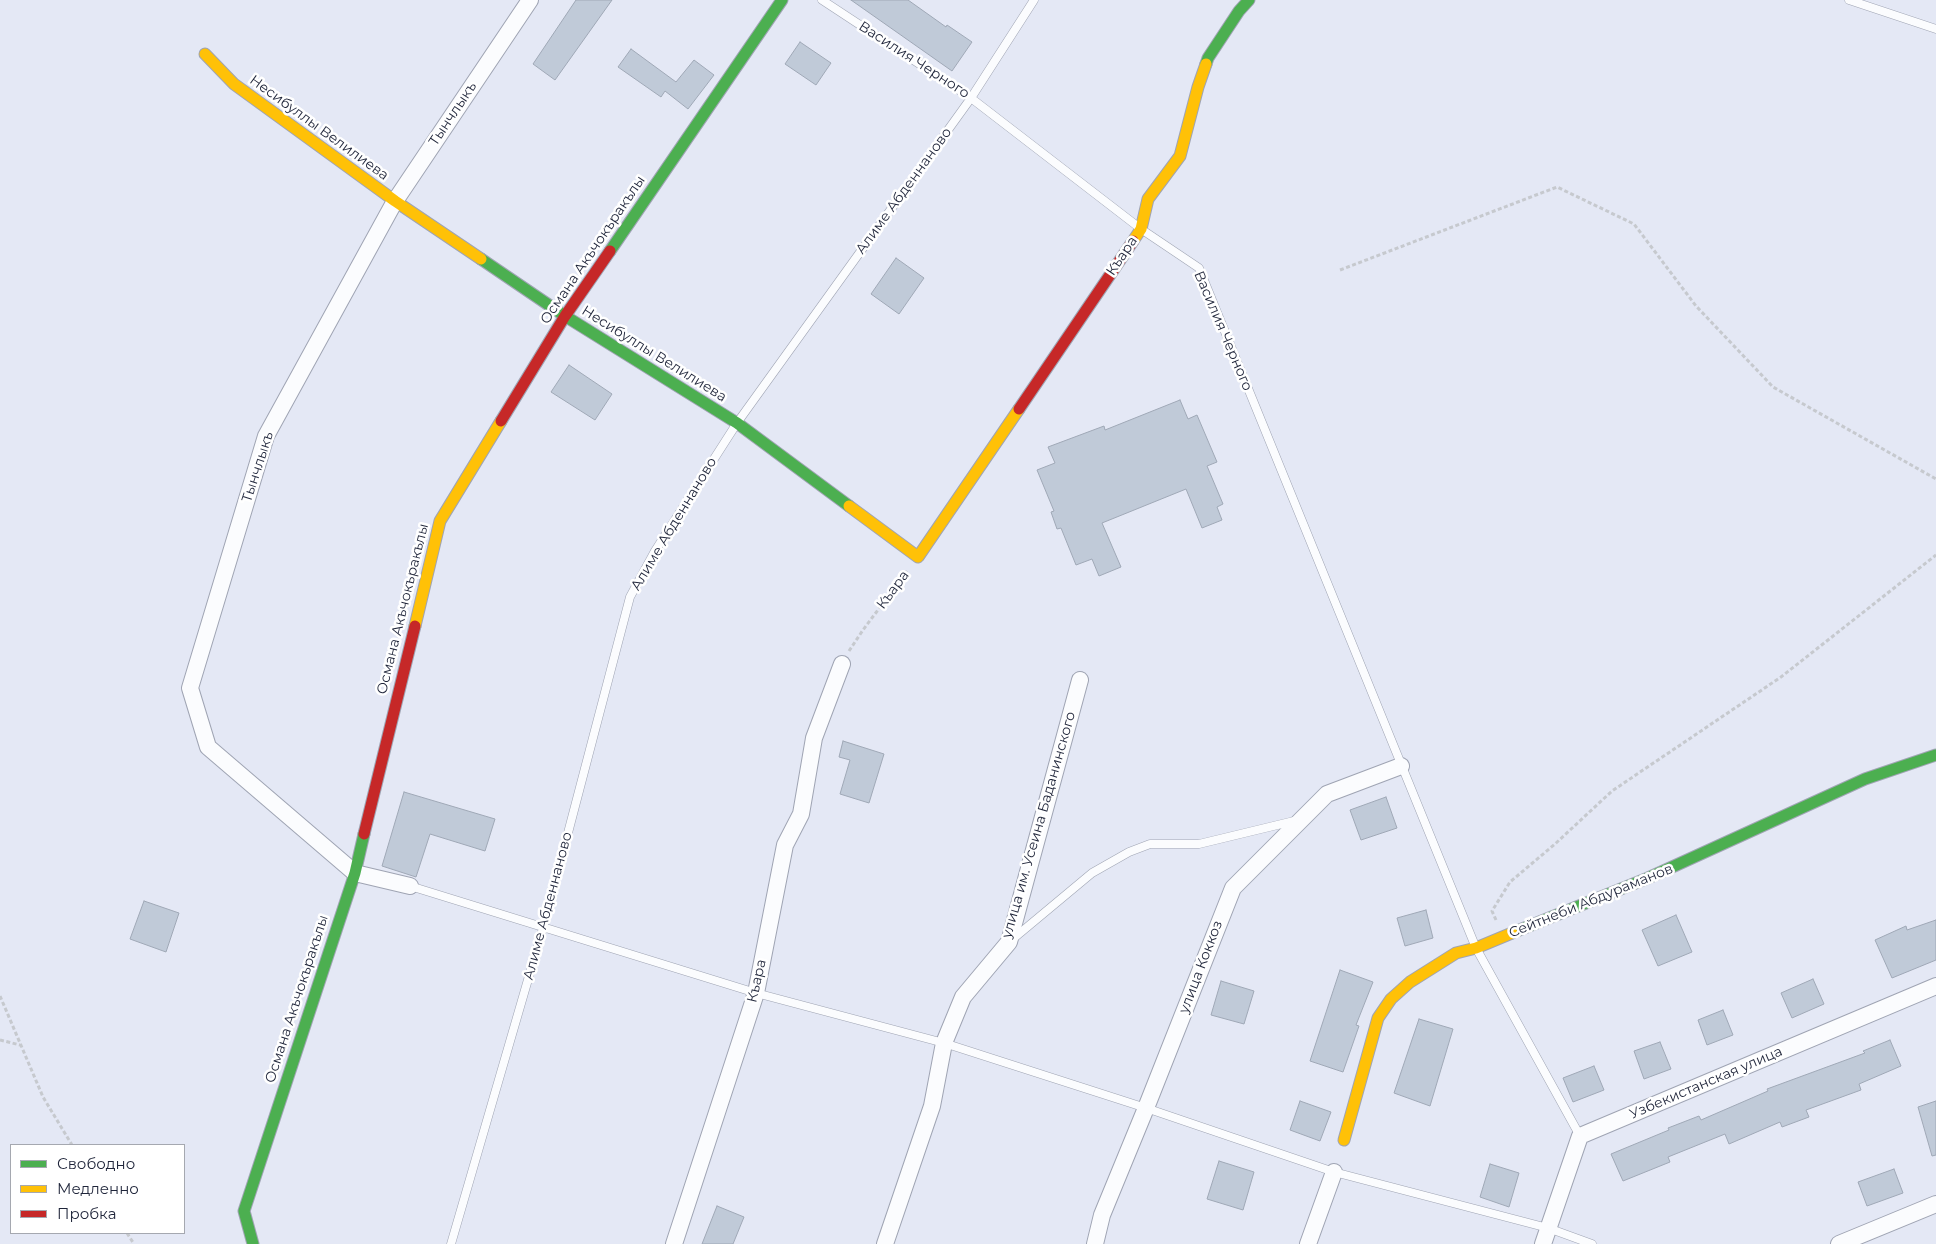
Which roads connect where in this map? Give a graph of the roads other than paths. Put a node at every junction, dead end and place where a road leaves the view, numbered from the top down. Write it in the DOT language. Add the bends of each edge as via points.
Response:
graph roads {
  1 [pos="530,0"];
  2 [pos="782,0"];
  3 [pos="822,0"];
  4 [pos="1034,0"];
  5 [pos="1249,0"];
  6 [pos="1849,0"];
  7 [pos="1936,29"];
  8 [pos="205,54"];
  9 [pos="972,98"];
  10 [pos="395,201"];
  11 [pos="1141,229"];
  12 [pos="565,316"];
  13 [pos="737,423"];
  14 [pos="918,557"];
  15 [pos="842,664"];
  16 [pos="1080,680"];
  17 [pos="1936,756"];
  18 [pos="1400,766"];
  19 [pos="1301,820"];
  20 [pos="354,873"];
  21 [pos="410,886"];
  22 [pos="543,928"];
  23 [pos="1008,942"];
  24 [pos="1476,948"];
  25 [pos="1936,986"];
  26 [pos="756,993"];
  27 [pos="944,1043"];
  28 [pos="1146,1108"];
  29 [pos="1580,1136"];
  30 [pos="1344,1140"];
  31 [pos="1334,1172"];
  32 [pos="1936,1204"];
  33 [pos="1545,1236"];
  34 [pos="253,1244"];
  35 [pos="451,1244"];
  36 [pos="674,1244"];
  37 [pos="886,1244"];
  38 [pos="1095,1244"];
  39 [pos="1308,1244"];
  40 [pos="1592,1244"];
  41 [pos="1839,1244"];
  1 -- 10 [label="street, Тынчлыкъ"];
  2 -- 12 [label="street, Османа Акъчокъракълы"];
  3 -- 9 [label="lane, Василия Черного"];
  4 -- 9 [label="lane, Алиме Абденнаново"];
  5 -- 11 [label="street, Къара" via="1238,11 1208,58 1180,156 1148,199"];
  6 -- 7 [label="lane"];
  8 -- 10 [label="street, Несибуллы Велилиева" via="234,84"];
  9 -- 11 [label="lane, Василия Черного"];
  9 -- 13 [label="lane, Алиме Абденнаново"];
  10 -- 12 [label="street, Несибуллы Велилиева"];
  10 -- 20 [label="street, Тынчлыкъ" via="266,436 190,688 208,747"];
  11 -- 14 [label="street, Къара"];
  11 -- 18 [label="lane, Василия Черного" via="1199,268"];
  12 -- 13 [label="street, Несибуллы Велилиева"];
  12 -- 20 [label="street, Османа Акъчокъракълы" via="440,521"];
  13 -- 14 [label="street, Несибуллы Велилиева"];
  13 -- 22 [label="lane, Алиме Абденнаново" via="655,551 630,597"];
  15 -- 26 [label="street, Къара" via="814,738 801,814 785,845"];
  16 -- 23 [label="street, улица им. Усеина Баданинского"];
  17 -- 24 [label="street, Сейтнеби Абдураманов" via="1865,780 1648,878"];
  18 -- 19 [label="street, улица Коккоз" via="1327,794"];
  18 -- 24 [label="lane, Василия Черного"];
  19 -- 23 [label="lane" via="1199,844 1150,844 1129,852 1092,873"];
  19 -- 28 [label="street, улица Коккоз" via="1233,888"];
  20 -- 21 [label="street, Тынчлыкъ"];
  20 -- 34 [label="street, Османа Акъчокъракълы" via="244,1211"];
  21 -- 22 [label="lane"];
  22 -- 26 [label="lane"];
  22 -- 35 [label="lane, Алиме Абденнаново"];
  23 -- 27 [label="street, улица им. Усеина Баданинского" via="963,997"];
  24 -- 29 [label="lane, Василия Черного"];
  24 -- 30 [label="street, Сейтнеби Абдураманов" via="1456,953 1410,982 1391,999 1378,1018"];
  25 -- 29 [label="street, Узбекистанская улица"];
  26 -- 27 [label="lane"];
  26 -- 36 [label="street, Къара"];
  27 -- 28 [label="lane"];
  27 -- 37 [label="street, улица им. Усеина Баданинского" via="932,1106"];
  28 -- 31 [label="lane"];
  28 -- 38 [label="street, улица Коккоз" via="1102,1215"];
  29 -- 33 [label="street"];
  31 -- 33 [label="lane"];
  31 -- 39 [label="street"];
  32 -- 41 [label="street"];
  33 -- 40 [label="lane"];
}
